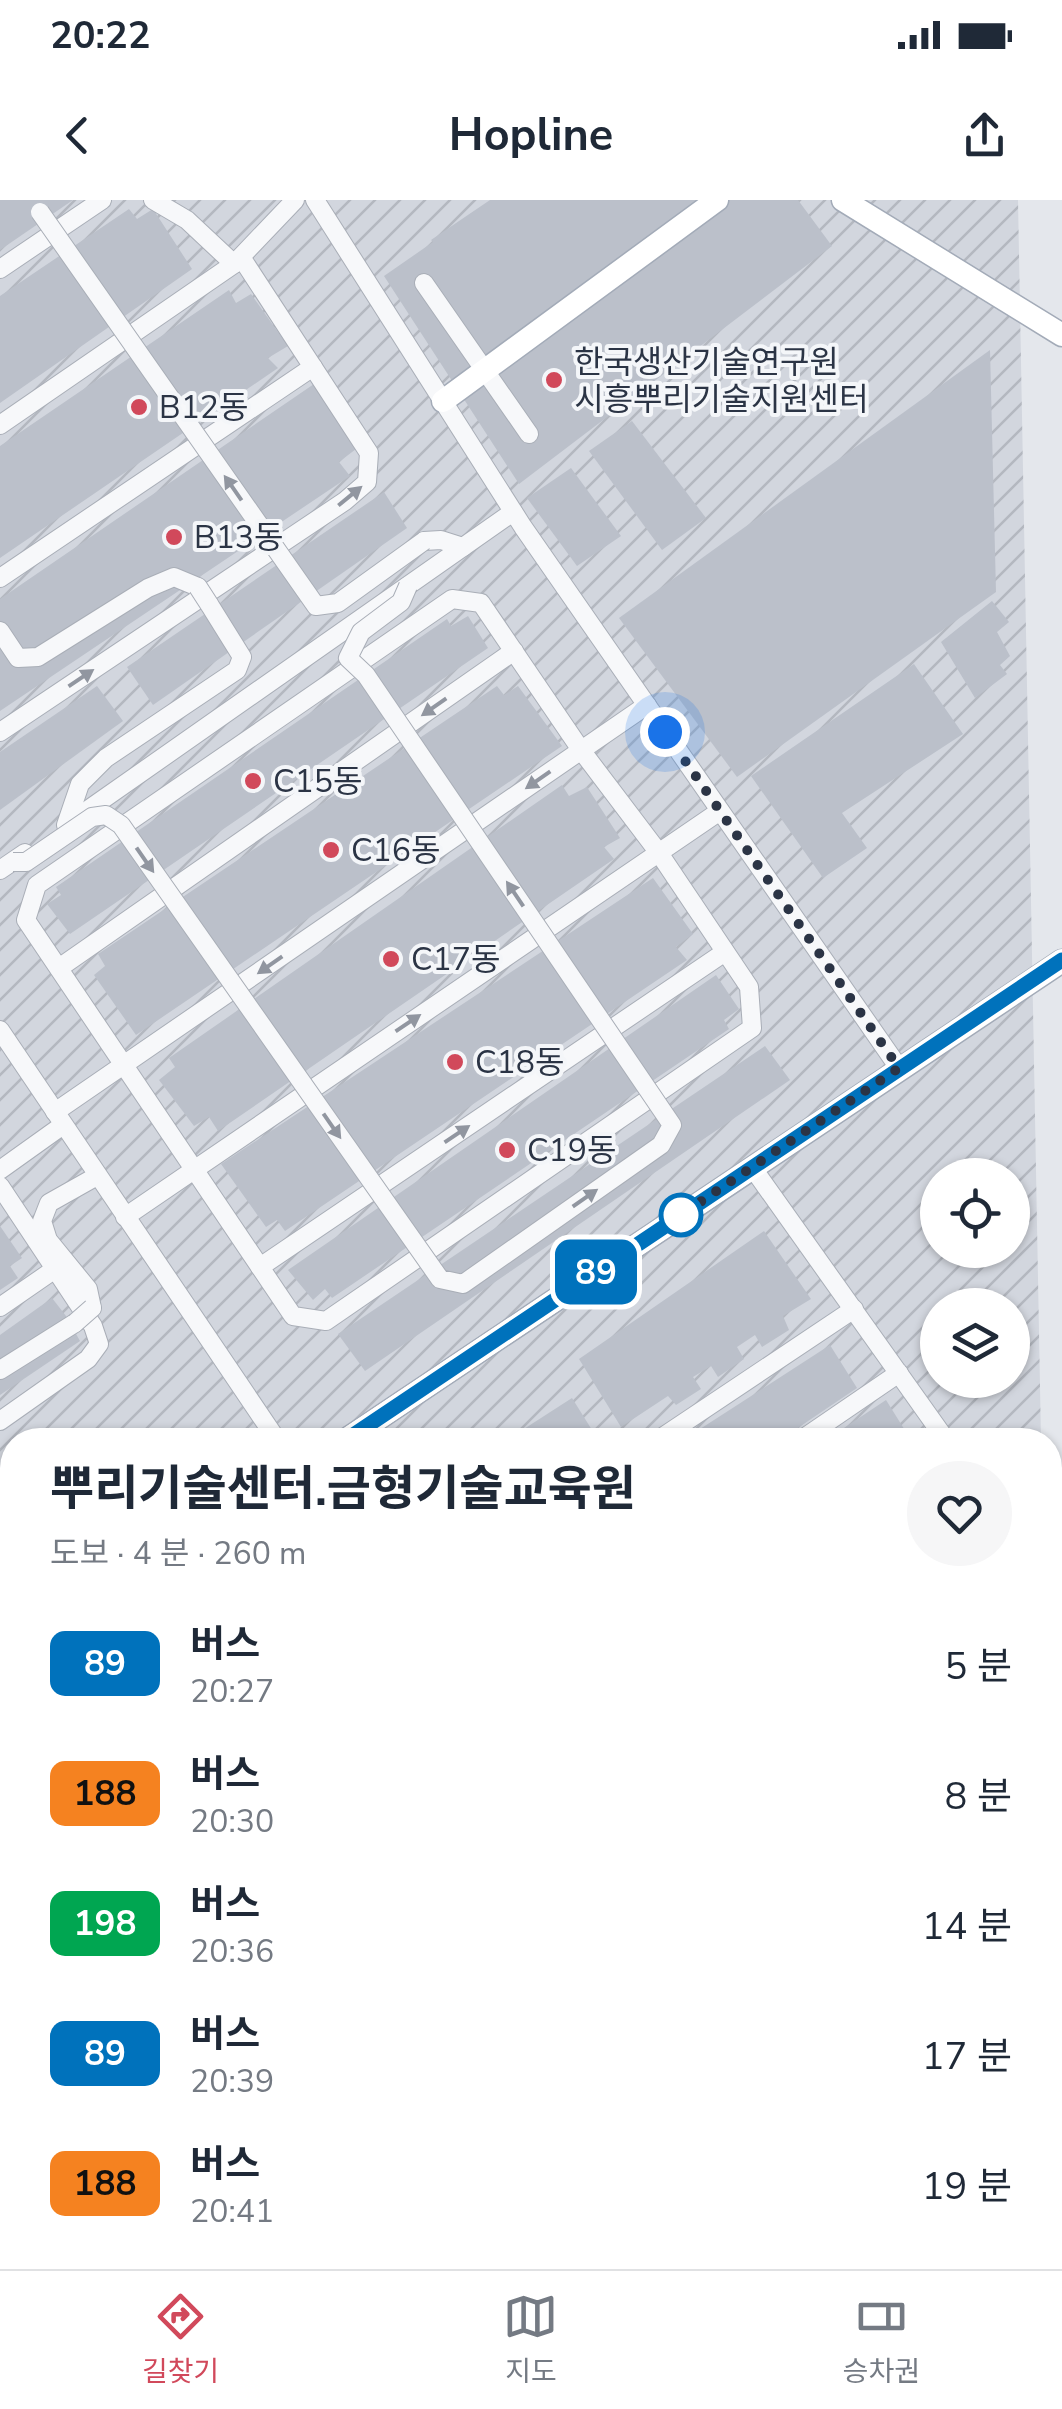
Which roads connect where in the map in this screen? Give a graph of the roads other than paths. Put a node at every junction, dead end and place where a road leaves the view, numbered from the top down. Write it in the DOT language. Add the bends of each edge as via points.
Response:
graph roads {
  1 [pos="31,200"];
  2 [pos="102,200"];
  3 [pos="153,200"];
  4 [pos="295,200"];
  5 [pos="315,200"];
  6 [pos="717,200"];
  7 [pos="844,200"];
  8 [pos="238,261"];
  9 [pos="0,269"];
  10 [pos="424,282"];
  11 [pos="1062,335"];
  12 [pos="313,367"];
  13 [pos="484,370"];
  14 [pos="443,401"];
  15 [pos="0,424"];
  16 [pos="529,434"];
  17 [pos="514,512"];
  18 [pos="463,547"];
  19 [pos="0,578"];
  20 [pos="408,586"];
  21 [pos="0,632"];
  22 [pos="514,651"];
  23 [pos="647,705"];
  24 [pos="0,732"];
  25 [pos="582,750"];
  26 [pos="720,811"];
  27 [pos="65,826"];
  28 [pos="659,853"];
  29 [pos="6,866"];
  30 [pos="726,952"];
  31 [pos="1062,960"];
  32 [pos="58,968"];
  33 [pos="0,1030"];
  34 [pos="125,1065"];
  35 [pos="899,1068"];
  36 [pos="59,1118"];
  37 [pos="752,1167"];
  38 [pos="194,1169"];
  39 [pos="0,1170"];
  40 [pos="98,1176"];
  41 [pos="0,1186"];
  42 [pos="125,1216"];
  43 [pos="260,1267"];
  44 [pos="55,1268"];
  45 [pos="0,1306"];
  46 [pos="854,1310"];
  47 [pos="0,1370"];
  48 [pos="899,1373"];
  49 [pos="0,1421"];
  50 [pos="269,1428"];
  51 [pos="364,1428"];
  52 [pos="676,1428"];
  53 [pos="819,1428"];
  54 [pos="938,1428"];
  18 -- 1 [label="street, one-way, bridge" via="424,541 338,604 316,606"];
  2 -- 9 [label="street"];
  3 -- 8 [label="street"];
  4 -- 8 [label="street"];
  5 -- 14 [label="street"];
  6 -- 13 [label="main road"];
  7 -- 11 [label="main road"];
  8 -- 12 [label="street"];
  8 -- 15 [label="street"];
  10 -- 13 [label="street"];
  12 -- 19 [label="street"];
  24 -- 12 [label="street, one-way" via="368,482 369,453"];
  13 -- 14 [label="main road"];
  13 -- 16 [label="street"];
  14 -- 17 [label="street"];
  17 -- 18 [label="street"];
  17 -- 23 [label="street"];
  18 -- 20 [label="street"];
  20 -- 27 [label="street"];
  29 -- 20 [label="street, one-way, bridge" via="26,862 92,817 106,814 121,825 440,1279 462,1284 661,1146 672,1125 366,675 348,658 361,632 401,602"];
  21 -- 27 [label="street" via="18,658 38,657 174,577 204,596 242,657 237,670 106,758 80,784"];
  22 -- 25 [label="street"];
  22 -- 32 [label="street, one-way"];
  22 -- 32 [label="street" via="482,603 452,598 36,884 26,920"];
  23 -- 25 [label="street"];
  23 -- 26 [label="street"];
  25 -- 28 [label="street"];
  25 -- 34 [label="street, one-way"];
  26 -- 28 [label="street"];
  26 -- 35 [label="street"];
  27 -- 29 [label="street"];
  28 -- 30 [label="street"];
  38 -- 28 [label="street, one-way"];
  43 -- 30 [label="street, one-way"];
  30 -- 43 [label="street" via="749,987 752,1028 326,1321 293,1316"];
  31 -- 35 [label="main road"];
  32 -- 34 [label="street"];
  33 -- 36 [label="street"];
  34 -- 36 [label="street"];
  34 -- 38 [label="street"];
  35 -- 37 [label="main road"];
  36 -- 39 [label="street"];
  36 -- 40 [label="street"];
  37 -- 46 [label="street"];
  37 -- 51 [label="main road"];
  38 -- 42 [label="street"];
  38 -- 43 [label="street"];
  40 -- 42 [label="street"];
  40 -- 47 [label="street, bridge" via="49,1203 42,1221 48,1240 88,1289 92,1308"];
  41 -- 44 [label="street"];
  42 -- 50 [label="street"];
  44 -- 45 [label="street"];
  44 -- 49 [label="street" via="100,1344"];
  46 -- 48 [label="street"];
  46 -- 52 [label="street"];
  48 -- 53 [label="street"];
  48 -- 54 [label="street"];
}
